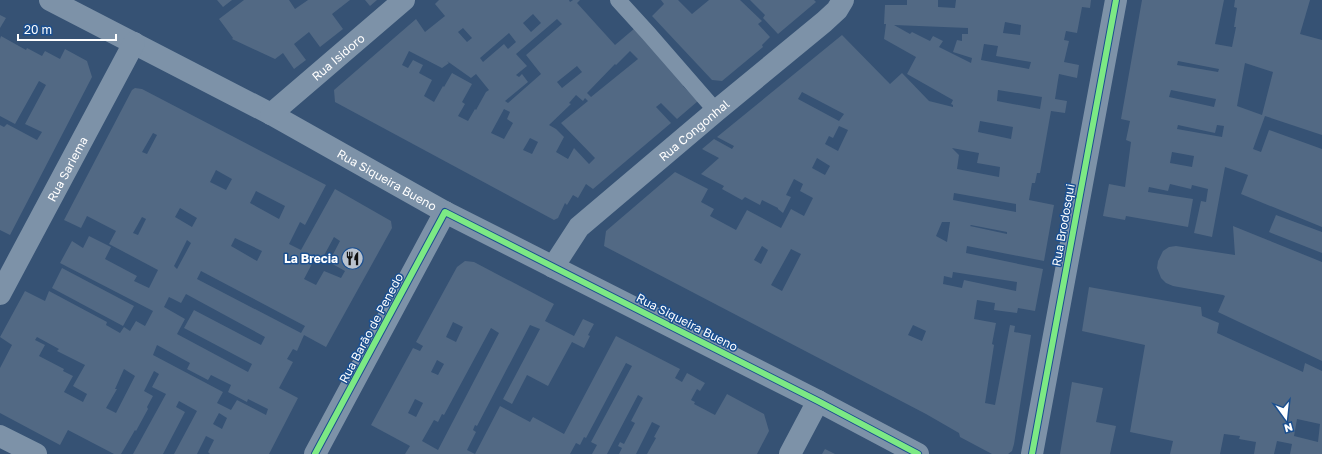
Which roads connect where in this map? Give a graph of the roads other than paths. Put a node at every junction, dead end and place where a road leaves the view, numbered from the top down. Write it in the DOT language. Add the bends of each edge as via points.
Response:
graph roads {
  1 [pos="50,0"];
  2 [pos="404,0"];
  3 [pos="618,0"];
  4 [pos="843,0"];
  5 [pos="1116,0"];
  6 [pos="134,42"];
  7 [pos="716,111"];
  8 [pos="271,114"];
  9 [pos="445,212"];
  10 [pos="553,267"];
  11 [pos="0,294"];
  12 [pos="818,401"];
  13 [pos="0,436"];
  14 [pos="36,454"];
  15 [pos="315,454"];
  16 [pos="790,454"];
  17 [pos="918,454"];
  18 [pos="1032,454"];
  1 -- 6 [label="street, Rua Siqueira Bueno"];
  2 -- 8 [label="street, Rua Isidoro"];
  3 -- 7 [label="lane"];
  4 -- 7 [label="street, Rua Congonhal" via="824,22"];
  5 -- 18 [label="street, Rua Brodosqui"];
  6 -- 8 [label="street, Rua Siqueira Bueno"];
  6 -- 11 [label="street, Rua Sariema"];
  7 -- 10 [label="street, Rua Congonhal" via="579,227"];
  8 -- 9 [label="street, Rua Siqueira Bueno"];
  9 -- 10 [label="street, Rua Siqueira Bueno"];
  9 -- 15 [label="street, Rua Barão de Penedo"];
  10 -- 12 [label="street, Rua Siqueira Bueno"];
  12 -- 16 [label="street"];
  12 -- 17 [label="street, Rua Siqueira Bueno"];
  13 -- 14 [label="street"];
}
